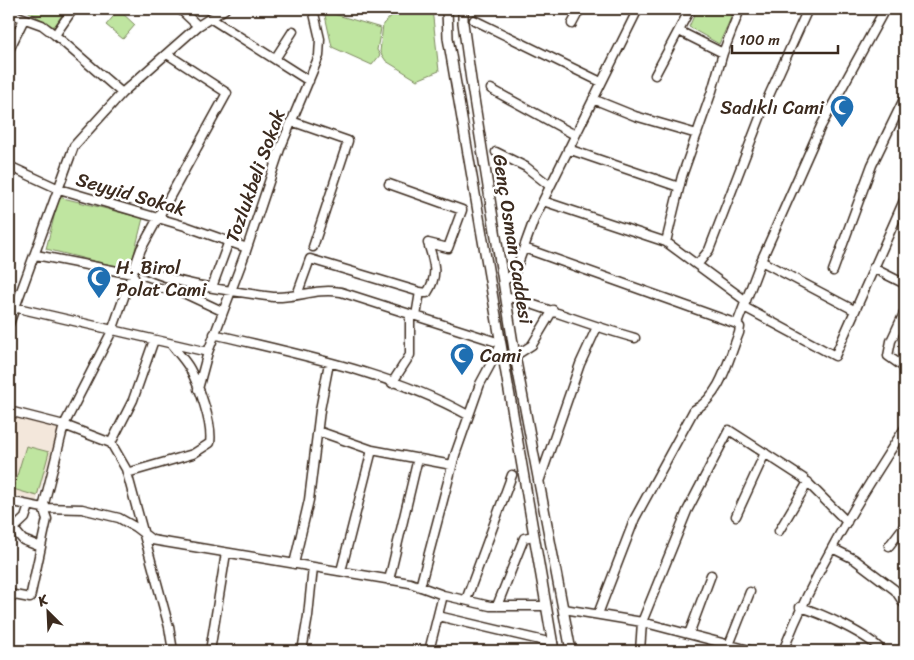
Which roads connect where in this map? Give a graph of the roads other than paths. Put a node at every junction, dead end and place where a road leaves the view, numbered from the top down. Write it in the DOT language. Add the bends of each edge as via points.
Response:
graph roads {
  1 [pos="73,9"];
  2 [pos="180,9"];
  3 [pos="225,9"];
  4 [pos="314,9"];
  5 [pos="447,9"];
  6 [pos="463,9"];
  7 [pos="580,9"];
  8 [pos="638,9"];
  9 [pos="690,9"];
  10 [pos="740,9"];
  11 [pos="808,9"];
  12 [pos="885,9"];
  13 [pos="9,13"];
  14 [pos="210,18"];
  15 [pos="24,19"];
  16 [pos="474,20"];
  17 [pos="572,24"];
  18 [pos="198,26"];
  19 [pos="679,30"];
  20 [pos="293,31"];
  21 [pos="55,35"];
  22 [pos="9,50"];
  23 [pos="723,53"];
  24 [pos="167,54"];
  25 [pos="275,58"];
  26 [pos="655,75"];
  27 [pos="309,81"];
  28 [pos="601,82"];
  29 [pos="491,89"];
  30 [pos="122,93"];
  31 [pos="905,97"];
  32 [pos="592,99"];
  33 [pos="291,120"];
  34 [pos="575,134"];
  35 [pos="697,134"];
  36 [pos="568,148"];
  37 [pos="496,152"];
  38 [pos="9,166"];
  39 [pos="389,184"];
  40 [pos="550,186"];
  41 [pos="679,187"];
  42 [pos="59,190"];
  43 [pos="905,198"];
  44 [pos="542,201"];
  45 [pos="156,218"];
  46 [pos="229,241"];
  47 [pos="666,242"];
  48 [pos="313,247"];
  49 [pos="247,248"];
  50 [pos="524,248"];
  51 [pos="36,255"];
  52 [pos="761,261"];
  53 [pos="136,264"];
  54 [pos="697,265"];
  55 [pos="874,268"];
  56 [pos="833,271"];
  57 [pos="132,274"];
  58 [pos="504,282"];
  59 [pos="905,284"];
  60 [pos="212,287"];
  61 [pos="230,290"];
  62 [pos="420,292"];
  63 [pos="297,295"];
  64 [pos="506,296"];
  65 [pos="745,304"];
  66 [pos="12,306"];
  67 [pos="553,310"];
  68 [pos="854,310"];
  69 [pos="905,311"];
  70 [pos="222,312"];
  71 [pos="413,315"];
  72 [pos="9,324"];
  73 [pos="737,324"];
  74 [pos="597,328"];
  75 [pos="112,331"];
  76 [pos="214,334"];
  77 [pos="635,338"];
  78 [pos="154,340"];
  79 [pos="171,344"];
  80 [pos="500,344"];
  81 [pos="208,352"];
  82 [pos="515,356"];
  83 [pos="329,363"];
  84 [pos="905,368"];
  85 [pos="392,383"];
  86 [pos="198,389"];
  87 [pos="9,411"];
  88 [pos="468,415"];
  89 [pos="64,425"];
  90 [pos="905,428"];
  91 [pos="318,431"];
  92 [pos="111,443"];
  93 [pos="372,450"];
  94 [pos="765,453"];
  95 [pos="418,458"];
  96 [pos="452,465"];
  97 [pos="127,473"];
  98 [pos="512,475"];
  99 [pos="540,479"];
  100 [pos="808,482"];
  101 [pos="9,501"];
  102 [pos="29,506"];
  103 [pos="43,508"];
  104 [pos="736,516"];
  105 [pos="847,522"];
  106 [pos="905,525"];
  107 [pos="11,531"];
  108 [pos="779,532"];
  109 [pos="144,534"];
  110 [pos="534,536"];
  111 [pos="41,546"];
  112 [pos="889,546"];
  113 [pos="832,548"];
  114 [pos="226,553"];
  115 [pos="294,564"];
  116 [pos="313,567"];
  117 [pos="341,571"];
  118 [pos="711,575"];
  119 [pos="389,580"];
  120 [pos="420,587"];
  121 [pos="750,592"];
  122 [pos="9,594"];
  123 [pos="444,595"];
  124 [pos="466,600"];
  125 [pos="905,605"];
  126 [pos="497,606"];
  127 [pos="546,606"];
  128 [pos="800,607"];
  129 [pos="564,609"];
  130 [pos="598,614"];
  131 [pos="438,616"];
  132 [pos="642,622"];
  133 [pos="689,634"];
  134 [pos="716,641"];
  135 [pos="729,645"];
  136 [pos="553,647"];
  137 [pos="173,651"];
  138 [pos="210,651"];
  139 [pos="302,651"];
  140 [pos="430,651"];
  141 [pos="571,651"];
  142 [pos="640,651"];
  143 [pos="716,651"];
  144 [pos="753,651"];
  145 [pos="783,651"];
  146 [pos="882,651"];
  1 -- 21 [label="street"];
  2 -- 18 [label="street"];
  3 -- 14 [label="street"];
  4 -- 27 [label="street, Tozlukbeli Sokak" via="320,47"];
  5 -- 80 [label="main road, Genç Osman Caddesi" via="448,38"];
  6 -- 58 [label="main road, Genç Osman Caddesi" via="471,80"];
  7 -- 17 [label="street"];
  8 -- 28 [label="street"];
  9 -- 19 [label="street"];
  10 -- 23 [label="street"];
  11 -- 54 [label="street" via="766,102 710,250"];
  12 -- 52 [label="street" via="821,126"];
  13 -- 15 [label="street"];
  14 -- 18 [label="street"];
  14 -- 25 [label="street"];
  15 -- 21 [label="street" via="42,25"];
  15 -- 22 [label="street"];
  16 -- 28 [label="street"];
  18 -- 24 [label="street"];
  19 -- 23 [label="street"];
  19 -- 26 [label="street"];
  20 -- 25 [label="street"];
  21 -- 30 [label="street"];
  23 -- 35 [label="street"];
  24 -- 30 [label="street"];
  24 -- 45 [label="street" via="227,93"];
  25 -- 27 [label="street"];
  27 -- 33 [label="street, Tozlukbeli Sokak"];
  28 -- 32 [label="street"];
  29 -- 34 [label="street"];
  30 -- 42 [label="street" via="74,146"];
  31 -- 56 [label="street" via="872,165"];
  32 -- 34 [label="street"];
  32 -- 35 [label="street" via="635,116"];
  33 -- 48 [label="street" via="348,141"];
  33 -- 49 [label="street, Tozlukbeli Sokak"];
  34 -- 36 [label="street"];
  35 -- 41 [label="street"];
  36 -- 40 [label="street"];
  36 -- 41 [label="street"];
  37 -- 40 [label="street" via="526,167"];
  38 -- 42 [label="street, Seyyid Sokak"];
  39 -- 62 [label="street" via="462,210 448,248 428,243 436,268 433,285 427,293"];
  40 -- 44 [label="street"];
  41 -- 47 [label="street"];
  42 -- 45 [label="street, Seyyid Sokak"];
  42 -- 51 [label="street"];
  43 -- 55 [label="street"];
  44 -- 47 [label="street"];
  44 -- 50 [label="street"];
  45 -- 46 [label="street, Seyyid Sokak"];
  45 -- 53 [label="street"];
  46 -- 49 [label="street, Seyyid Sokak"];
  46 -- 60 [label="street"];
  47 -- 54 [label="street"];
  49 -- 61 [label="street, Tozlukbeli Sokak"];
  50 -- 58 [label="street" via="515,272"];
  50 -- 73 [label="street"];
  51 -- 57 [label="street"];
  51 -- 66 [label="street"];
  52 -- 65 [label="street"];
  52 -- 68 [label="street"];
  53 -- 57 [label="street"];
  53 -- 60 [label="street" via="148,271"];
  54 -- 65 [label="street"];
  55 -- 59 [label="street"];
  55 -- 68 [label="street"];
  57 -- 70 [label="street" via="137,283 178,290"];
  57 -- 75 [label="street"];
  58 -- 64 [label="main road, Genç Osman Caddesi"];
  60 -- 61 [label="street"];
  61 -- 63 [label="street" via="274,297"];
  61 -- 70 [label="street, Tozlukbeli Sokak"];
  62 -- 63 [label="street" via="310,259"];
  62 -- 71 [label="street"];
  63 -- 71 [label="street" via="323,290 341,292"];
  64 -- 67 [label="street"];
  64 -- 82 [label="main road, Genç Osman Caddesi"];
  65 -- 68 [label="street" via="835,356"];
  65 -- 73 [label="street"];
  66 -- 72 [label="street"];
  66 -- 75 [label="street"];
  67 -- 74 [label="street"];
  67 -- 82 [label="street" via="532,345"];
  69 -- 84 [label="street" via="888,356"];
  70 -- 76 [label="street, Tozlukbeli Sokak"];
  71 -- 80 [label="street"];
  71 -- 85 [label="street" via="410,354"];
  73 -- 130 [label="street" via="739,333 715,392 706,404 694,410 635,518"];
  74 -- 77 [label="street"];
  74 -- 99 [label="street" via="580,364"];
  75 -- 78 [label="street"];
  75 -- 89 [label="street"];
  76 -- 81 [label="street, Tozlukbeli Sokak"];
  76 -- 83 [label="street"];
  78 -- 79 [label="street"];
  78 -- 92 [label="street" via="133,400"];
  79 -- 81 [label="street"];
  79 -- 86 [label="street" via="190,369"];
  80 -- 88 [label="street"];
  80 -- 110 [label="main road, Genç Osman Caddesi"];
  81 -- 86 [label="street, Tozlukbeli Sokak"];
  82 -- 99 [label="main road, Genç Osman Caddesi"];
  83 -- 85 [label="street"];
  83 -- 91 [label="street"];
  85 -- 88 [label="street"];
  86 -- 97 [label="street" via="212,434 210,443 193,454"];
  87 -- 89 [label="street"];
  88 -- 96 [label="street"];
  89 -- 92 [label="street"];
  89 -- 103 [label="street"];
  90 -- 105 [label="street"];
  91 -- 93 [label="street"];
  91 -- 115 [label="street" via="309,500"];
  92 -- 97 [label="street"];
  93 -- 95 [label="street"];
  93 -- 117 [label="street"];
  94 -- 100 [label="street"];
  94 -- 104 [label="street"];
  94 -- 132 [label="street" via="729,430 687,511"];
  95 -- 96 [label="street"];
  95 -- 119 [label="street"];
  96 -- 120 [label="street"];
  97 -- 109 [label="street"];
  98 -- 124 [label="street"];
  99 -- 129 [label="main road, Genç Osman Caddesi"];
  100 -- 105 [label="street"];
  100 -- 108 [label="street"];
  101 -- 102 [label="street"];
  102 -- 103 [label="street"];
  102 -- 107 [label="street" via="25,518"];
  103 -- 109 [label="street" via="82,509 119,518"];
  103 -- 111 [label="street" via="47,519"];
  105 -- 113 [label="street"];
  106 -- 112 [label="street"];
  107 -- 111 [label="street" via="23,540"];
  109 -- 114 [label="street" via="152,540"];
  109 -- 137 [label="street"];
  110 -- 126 [label="street" via="524,538"];
  110 -- 127 [label="main road, Genç Osman Caddesi"];
  111 -- 122 [label="street" via="30,598"];
  113 -- 125 [label="street" via="861,564 894,590"];
  113 -- 128 [label="street"];
  114 -- 115 [label="street"];
  114 -- 138 [label="street"];
  115 -- 116 [label="street"];
  116 -- 117 [label="street"];
  116 -- 139 [label="street"];
  117 -- 119 [label="street"];
  118 -- 133 [label="street"];
  119 -- 120 [label="street"];
  120 -- 123 [label="street"];
  121 -- 135 [label="street"];
  123 -- 124 [label="street"];
  123 -- 131 [label="street"];
  124 -- 126 [label="street"];
  126 -- 127 [label="street"];
  127 -- 136 [label="main road, Genç Osman Caddesi"];
  128 -- 145 [label="street"];
  128 -- 146 [label="street" via="830,619"];
  129 -- 130 [label="street"];
  129 -- 141 [label="main road, Genç Osman Caddesi"];
  130 -- 132 [label="street"];
  131 -- 136 [label="street"];
  131 -- 140 [label="street"];
  132 -- 133 [label="street"];
  132 -- 142 [label="street"];
  133 -- 134 [label="street"];
  134 -- 135 [label="street"];
  134 -- 143 [label="street"];
  135 -- 144 [label="street"];
}
